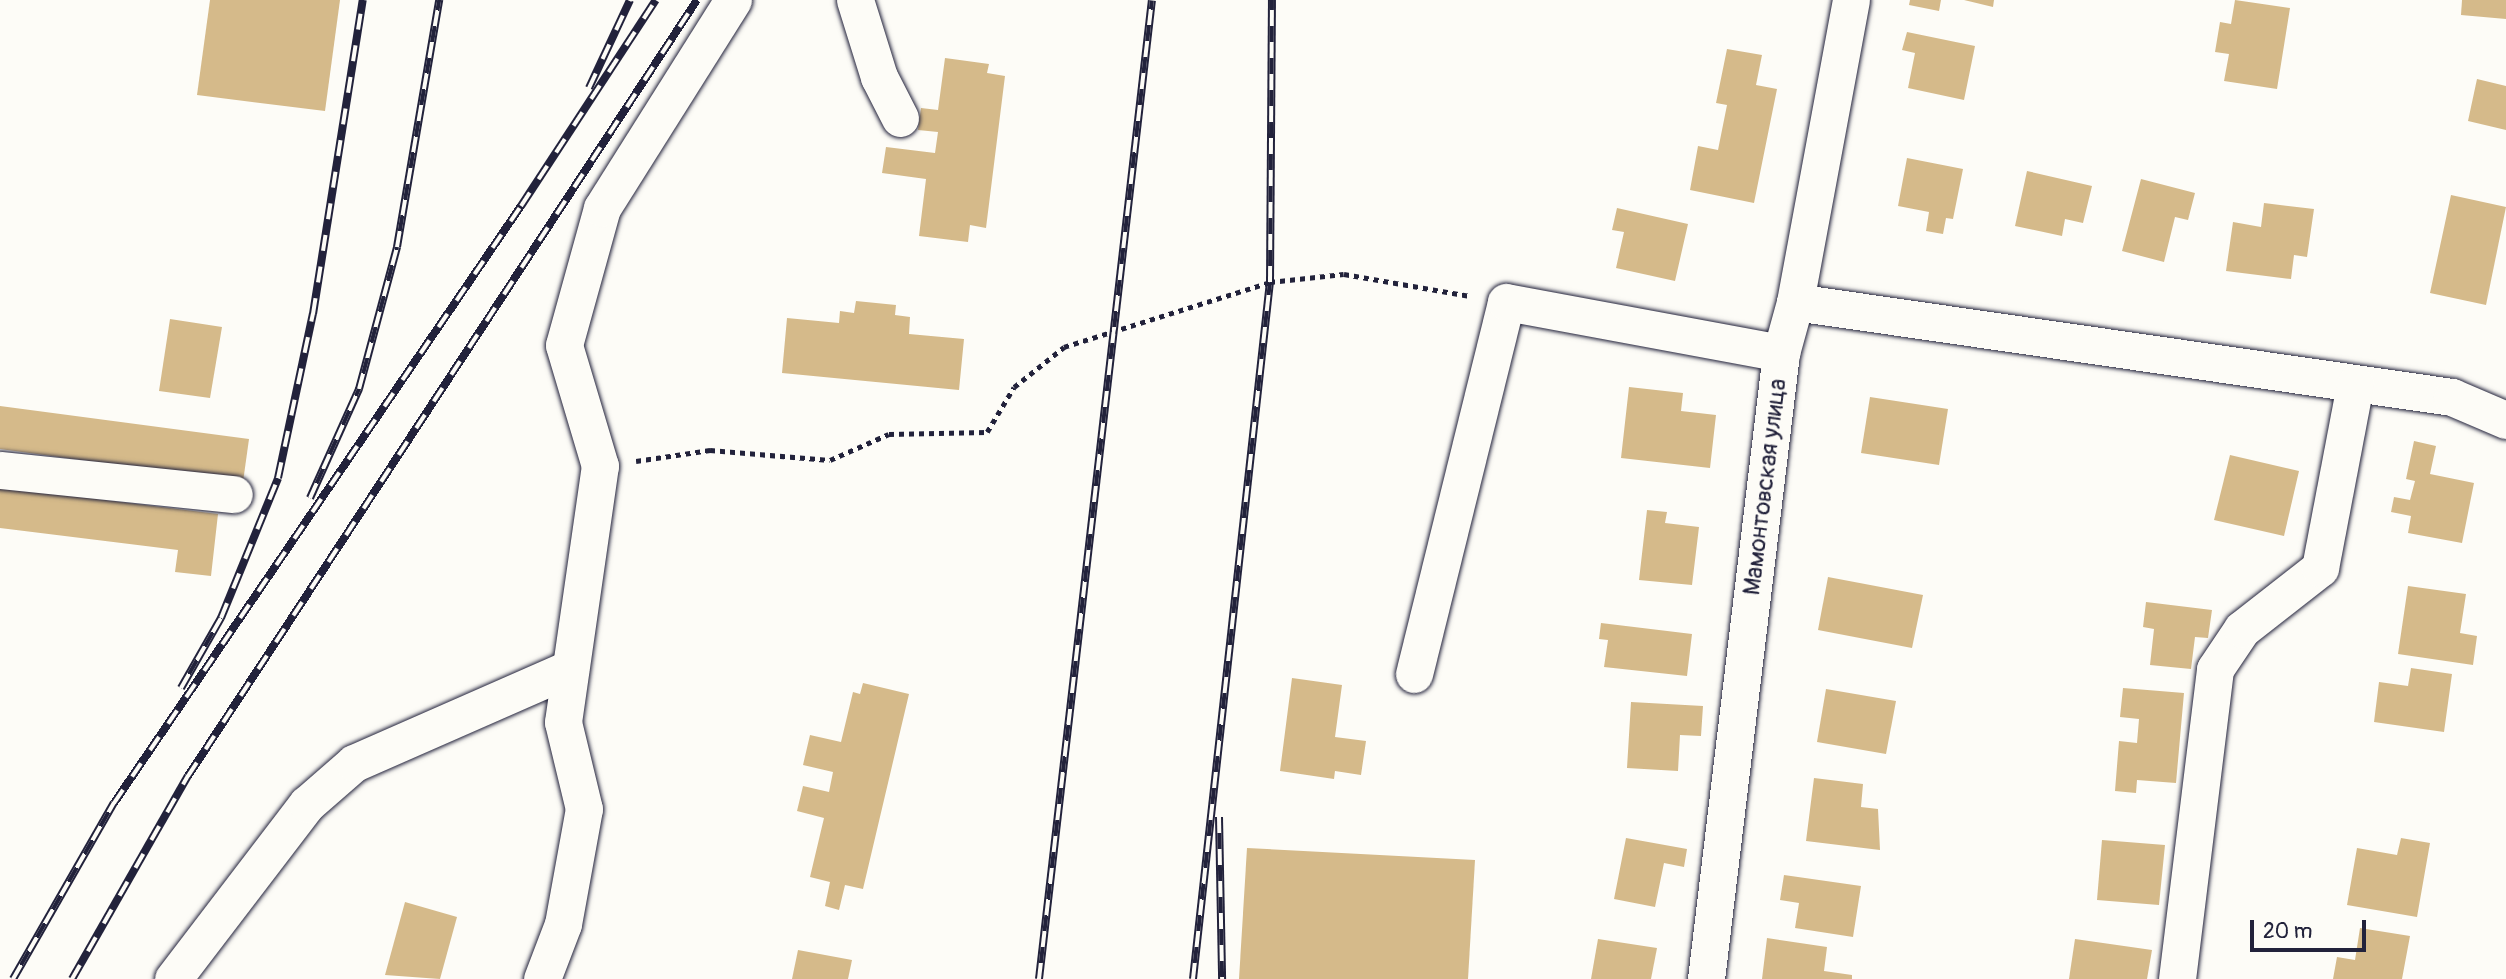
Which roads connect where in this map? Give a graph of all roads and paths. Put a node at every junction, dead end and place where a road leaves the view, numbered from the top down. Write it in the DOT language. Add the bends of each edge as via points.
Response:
graph roads {
  1 [pos="733,0"];
  2 [pos="855,0"];
  3 [pos="1851,0"];
  4 [pos="900,118"];
  5 [pos="1506,302"];
  6 [pos="1795,302"];
  7 [pos="1781,353"];
  8 [pos="2355,384"];
  9 [pos="2506,420"];
  10 [pos="600,466"];
  11 [pos="0,470"];
  12 [pos="234,494"];
  13 [pos="570,668"];
  14 [pos="1413,674"];
  15 [pos="173,979"];
  16 [pos="542,979"];
  17 [pos="1706,979"];
  18 [pos="2177,979"];
  1 -- 10 [label="street" via="602,208 565,345"];
  2 -- 4 [label="street" via="879,77"];
  3 -- 6 [label="street, Мамонтовская улица"];
  5 -- 7 [label="street"];
  5 -- 10 [label="path" via="1344,274 1270,282 1064,347 1014,387 988,432 889,434 830,460 710,450"];
  5 -- 14 [label="street"];
  6 -- 7 [label="street, Мамонтовская улица"];
  6 -- 8 [label="street"];
  7 -- 17 [label="street, Мамонтовская улица"];
  8 -- 9 [label="street" via="2452,397"];
  8 -- 18 [label="street" via="2320,568 2242,629 2215,669"];
  10 -- 13 [label="street"];
  11 -- 12 [label="street"];
  13 -- 15 [label="street" via="354,762 307,804"];
  13 -- 16 [label="street" via="563,722 584,809 563,924"];
}
